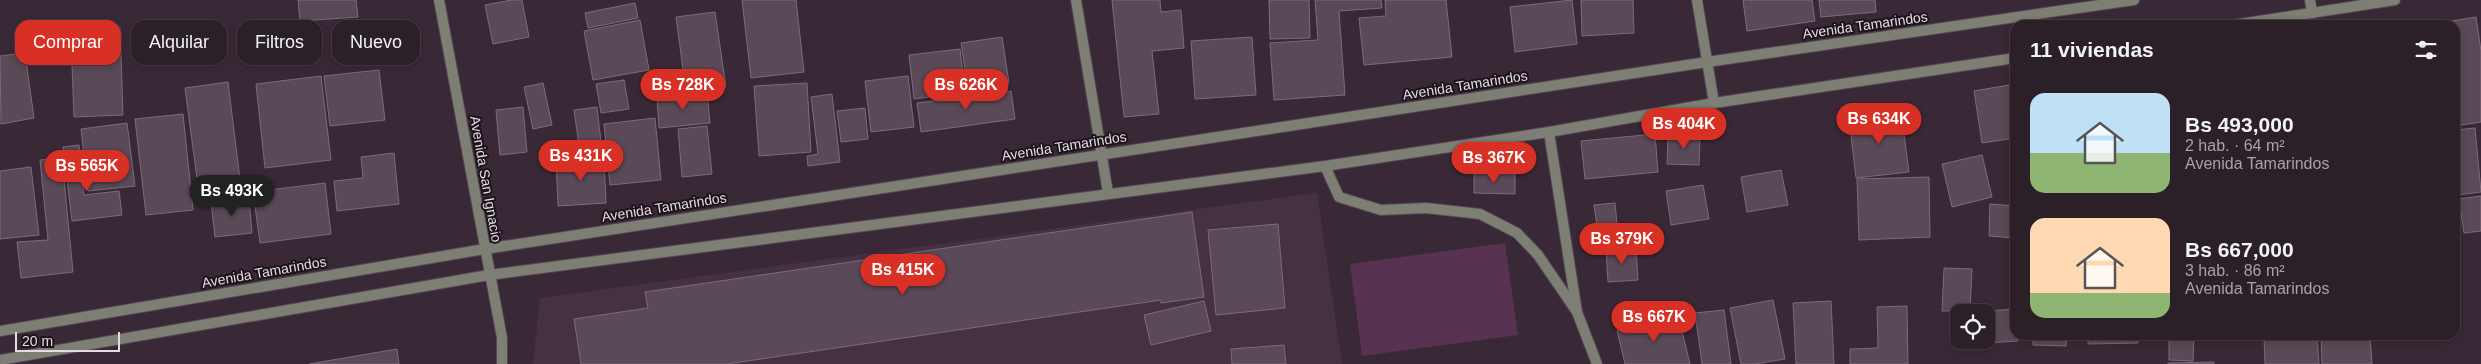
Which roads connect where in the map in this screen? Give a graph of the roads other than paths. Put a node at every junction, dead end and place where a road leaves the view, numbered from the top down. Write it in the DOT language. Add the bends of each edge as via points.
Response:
graph roads {
  1 [pos="439,0"];
  2 [pos="1076,0"];
  3 [pos="1697,0"];
  4 [pos="2134,0"];
  5 [pos="2310,0"];
  6 [pos="2395,0"];
  7 [pos="2347,4"];
  8 [pos="2312,13"];
  9 [pos="2266,20"];
  10 [pos="2010,59"];
  11 [pos="1707,62"];
  12 [pos="1714,103"];
  13 [pos="1549,132"];
  14 [pos="1102,154"];
  15 [pos="1325,166"];
  16 [pos="1108,193"];
  17 [pos="485,249"];
  18 [pos="490,275"];
  19 [pos="1577,312"];
  20 [pos="0,331"];
  21 [pos="0,360"];
  22 [pos="502,364"];
  23 [pos="1597,364"];
  1 -- 17 [label="street, Avenida San Ignacio"];
  2 -- 14 [label="street"];
  3 -- 11 [label="street"];
  4 -- 11 [label="street, Avenida Tamarindos"];
  5 -- 8 [label="street"];
  6 -- 7 [label="street"];
  7 -- 8 [label="street"];
  8 -- 9 [label="street"];
  10 -- 12 [label="street"];
  11 -- 12 [label="street"];
  11 -- 14 [label="street, Avenida Tamarindos"];
  12 -- 13 [label="street"];
  13 -- 15 [label="street"];
  13 -- 19 [label="street"];
  14 -- 16 [label="street"];
  14 -- 17 [label="street, Avenida Tamarindos"];
  15 -- 16 [label="street"];
  15 -- 19 [label="street" via="1340,197 1381,210 1426,208 1480,214 1518,233 1538,255"];
  16 -- 18 [label="street"];
  17 -- 18 [label="street, Avenida San Ignacio"];
  17 -- 20 [label="street, Avenida Tamarindos"];
  18 -- 21 [label="street"];
  18 -- 22 [label="street, Avenida San Ignacio" via="502,338"];
  19 -- 23 [label="street"];
}
